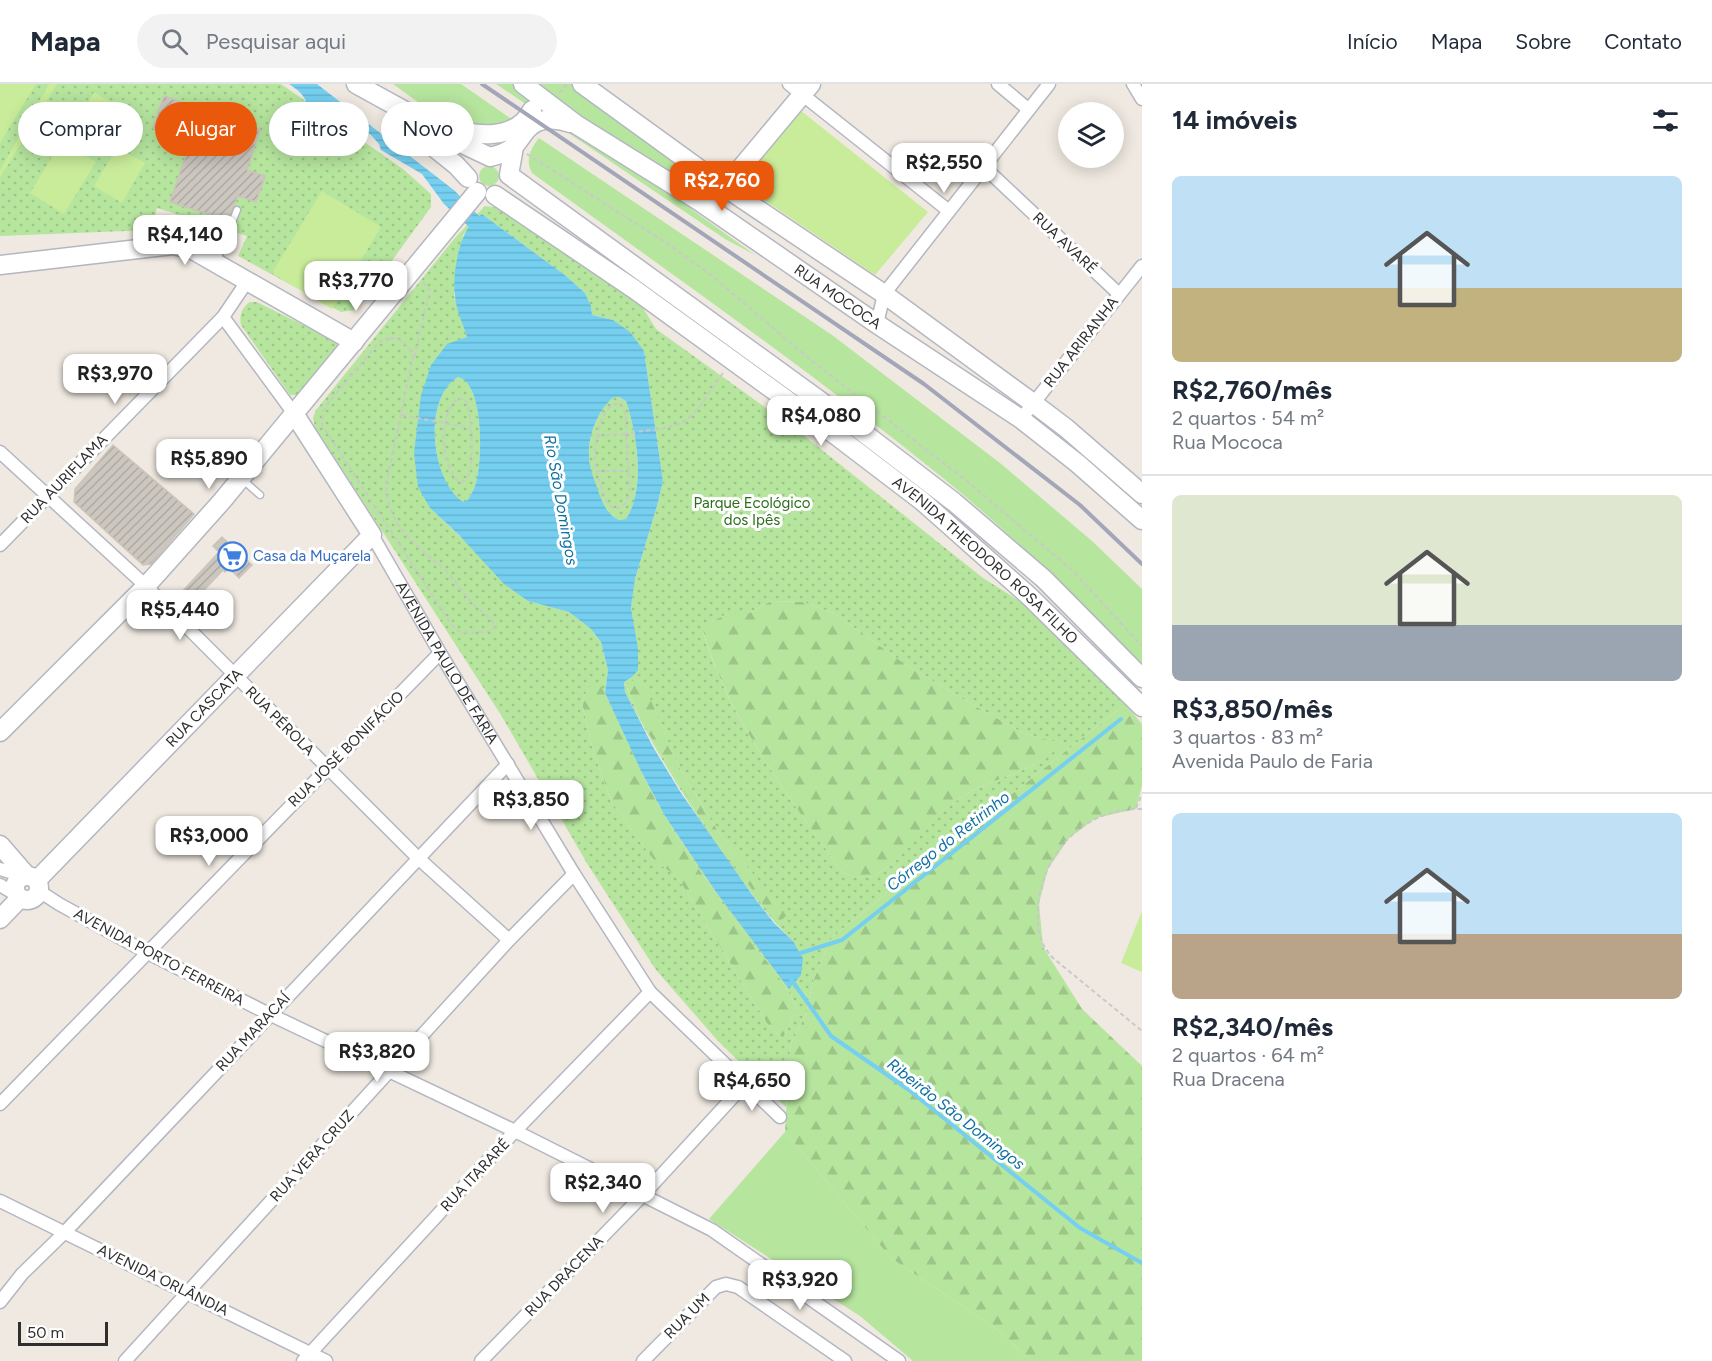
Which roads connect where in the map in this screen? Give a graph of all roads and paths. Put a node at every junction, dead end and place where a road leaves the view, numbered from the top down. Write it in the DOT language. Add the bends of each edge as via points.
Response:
graph roads {
  1 [pos="355,84"];
  2 [pos="522,84"];
  3 [pos="582,84"];
  4 [pos="998,84"];
  5 [pos="1049,84"];
  6 [pos="1133,84"];
  7 [pos="801,88"];
  8 [pos="1142,99"];
  9 [pos="388,102"];
  10 [pos="1028,109"];
  11 [pos="531,118"];
  12 [pos="577,126"];
  13 [pos="474,132"];
  14 [pos="474,149"];
  15 [pos="519,150"];
  16 [pos="490,157"];
  17 [pos="985,168"];
  18 [pos="509,175"];
  19 [pos="725,187"];
  20 [pos="471,190"];
  21 [pos="495,195"];
  22 [pos="699,201"];
  23 [pos="237,210"];
  24 [pos="949,211"];
  25 [pos="215,262"];
  26 [pos="0,265"];
  27 [pos="1142,266"];
  28 [pos="411,273"];
  29 [pos="248,280"];
  30 [pos="884,294"];
  31 [pos="1119,294"];
  32 [pos="694,308"];
  33 [pos="223,317"];
  34 [pos="682,324"];
  35 [pos="877,324"];
  36 [pos="354,342"];
  37 [pos="742,344"];
  38 [pos="413,357"];
  39 [pos="732,361"];
  40 [pos="1033,403"];
  41 [pos="295,415"];
  42 [pos="401,415"];
  43 [pos="1021,419"];
  44 [pos="446,423"];
  45 [pos="470,428"];
  46 [pos="626,434"];
  47 [pos="598,436"];
  48 [pos="0,452"];
  49 [pos="597,471"];
  50 [pos="628,471"];
  51 [pos="242,478"];
  52 [pos="47,495"];
  53 [pos="260,495"];
  54 [pos="1142,495"];
  55 [pos="1142,520"];
  56 [pos="372,536"];
  57 [pos="0,545"];
  58 [pos="1008,548"];
  59 [pos="994,565"];
  60 [pos="1044,579"];
  61 [pos="146,586"];
  62 [pos="1029,596"];
  63 [pos="1142,646"];
  64 [pos="440,653"];
  65 [pos="235,676"];
  66 [pos="1142,678"];
  67 [pos="1142,707"];
  68 [pos="3,726"];
  69 [pos="508,764"];
  70 [pos="327,767"];
  71 [pos="1142,794"];
  72 [pos="1136,809"];
  73 [pos="1142,809"];
  74 [pos="0,844"];
  75 [pos="418,858"];
  76 [pos="0,869"];
  77 [pos="574,874"];
  78 [pos="21,887"];
  79 [pos="0,919"];
  80 [pos="509,940"];
  81 [pos="146,952"];
  82 [pos="650,992"];
  83 [pos="269,1014"];
  84 [pos="1142,1031"];
  85 [pos="389,1071"];
  86 [pos="745,1084"];
  87 [pos="0,1104"];
  88 [pos="780,1117"];
  89 [pos="515,1131"];
  90 [pos="643,1195"];
  91 [pos="0,1201"];
  92 [pos="65,1232"];
  93 [pos="189,1292"];
  94 [pos="0,1302"];
  95 [pos="306,1357"];
  96 [pos="648,1360"];
  97 [pos="125,1361"];
  98 [pos="326,1361"];
  99 [pos="481,1361"];
  100 [pos="845,1361"];
  101 [pos="899,1361"];
  1 -- 9 [label="main road"];
  1 -- 20 [label="main road" via="456,165"];
  2 -- 11 [label="main road"];
  2 -- 12 [label="main road, RUA MOCOCA"];
  3 -- 19 [label="main road, RUA MOCOCA"];
  4 -- 10 [label="street"];
  5 -- 10 [label="street"];
  6 -- 8 [label="street"];
  7 -- 19 [label="main road"];
  7 -- 24 [label="street"];
  10 -- 17 [label="street"];
  11 -- 12 [label="main road"];
  11 -- 13 [label="main road" via="510,132"];
  11 -- 15 [label="main road"];
  12 -- 22 [label="main road, RUA MOCOCA"];
  14 -- 16 [label="main road"];
  15 -- 16 [label="main road"];
  15 -- 18 [label="main road"];
  15 -- 63 [label="path" via="711,275 812,361 1022,527 1072,571"];
  16 -- 18 [label="main road" via="506,167"];
  16 -- 20 [label="main road" via="474,163"];
  17 -- 24 [label="street"];
  17 -- 31 [label="street, RUA AVARÉ"];
  18 -- 21 [label="main road" via="508,183"];
  18 -- 32 [label="main road, AVENIDA THEODORO ROSA FILHO"];
  19 -- 22 [label="main road"];
  19 -- 30 [label="main road, RUA MOCOCA"];
  20 -- 21 [label="main road"];
  20 -- 28 [label="main road"];
  21 -- 34 [label="main road, AVENIDA THEODORO ROSA FILHO"];
  22 -- 35 [label="main road, RUA MOCOCA"];
  23 -- 25 [label="lane"];
  24 -- 30 [label="street"];
  25 -- 26 [label="main road" via="191,249 173,245"];
  25 -- 29 [label="main road"];
  27 -- 31 [label="street, RUA ARIRANHA"];
  28 -- 36 [label="main road"];
  28 -- 38 [label="path" via="430,290"];
  29 -- 33 [label="street, RUA AURIFLAMA"];
  29 -- 36 [label="main road"];
  30 -- 35 [label="street"];
  30 -- 40 [label="main road, RUA MOCOCA"];
  31 -- 40 [label="street, RUA ARIRANHA"];
  32 -- 34 [label="main road"];
  32 -- 37 [label="main road, AVENIDA THEODORO ROSA FILHO"];
  33 -- 41 [label="street, AVENIDA PAULO DE FARIA"];
  33 -- 52 [label="street, RUA AURIFLAMA"];
  34 -- 39 [label="main road, AVENIDA THEODORO ROSA FILHO"];
  35 -- 43 [label="main road, RUA MOCOCA"];
  36 -- 41 [label="main road"];
  37 -- 39 [label="main road"];
  37 -- 58 [label="main road, AVENIDA THEODORO ROSA FILHO" via="852,423"];
  38 -- 42 [label="path"];
  38 -- 42 [label="path" via="412,350 398,339 382,340 330,401 323,411 322,425 453,627 463,632 491,631 493,621 411,542 391,511 386,485"];
  39 -- 46 [label="path" via="683,422"];
  39 -- 59 [label="main road, AVENIDA THEODORO ROSA FILHO" via="922,501"];
  40 -- 43 [label="street, RUA ARIRANHA"];
  40 -- 54 [label="main road, RUA MOCOCA"];
  41 -- 51 [label="main road"];
  41 -- 56 [label="main road, AVENIDA PAULO DE FARIA"];
  42 -- 44 [label="path"];
  43 -- 55 [label="main road, RUA MOCOCA"];
  44 -- 45 [label="path"];
  44 -- 45 [label="path" via="451,406 462,398 468,405"];
  44 -- 45 [label="path" via="444,441 450,468 463,482 469,474"];
  46 -- 47 [label="path"];
  46 -- 47 [label="path" via="626,416 622,404 616,402 609,406"];
  46 -- 50 [label="path"];
  47 -- 49 [label="path"];
  48 -- 52 [label="street, RUA PÉROLA"];
  49 -- 50 [label="path"];
  49 -- 50 [label="path" via="609,505 616,508 625,504 630,493"];
  51 -- 53 [label="lane"];
  51 -- 61 [label="main road"];
  52 -- 57 [label="street, RUA AURIFLAMA"];
  52 -- 61 [label="street, RUA PÉROLA"];
  56 -- 64 [label="street, AVENIDA PAULO DE FARIA"];
  56 -- 65 [label="main road, RUA CASCATA"];
  58 -- 59 [label="main road"];
  58 -- 60 [label="main road, AVENIDA THEODORO ROSA FILHO"];
  59 -- 62 [label="main road, AVENIDA THEODORO ROSA FILHO"];
  60 -- 62 [label="main road"];
  60 -- 66 [label="main road, AVENIDA THEODORO ROSA FILHO"];
  61 -- 65 [label="street, RUA PÉROLA"];
  61 -- 68 [label="main road"];
  62 -- 67 [label="main road, AVENIDA THEODORO ROSA FILHO"];
  64 -- 69 [label="street, AVENIDA PAULO DE FARIA"];
  64 -- 70 [label="street, RUA JOSÉ BONIFÁCIO"];
  65 -- 70 [label="street, RUA PÉROLA"];
  65 -- 78 [label="main road, RUA CASCATA"];
  69 -- 75 [label="street, RUA MARACAÍ"];
  69 -- 77 [label="street, AVENIDA PAULO DE FARIA"];
  70 -- 75 [label="street, RUA PÉROLA"];
  70 -- 81 [label="street, RUA JOSÉ BONIFÁCIO"];
  71 -- 72 [label="path"];
  72 -- 73 [label="path"];
  72 -- 84 [label="path" via="1108,813 1069,838 1041,884 1038,921 1043,947 1053,958"];
  74 -- 78 [label="main road"];
  75 -- 80 [label="street, RUA PÉROLA"];
  75 -- 83 [label="street, RUA MARACAÍ"];
  76 -- 78 [label="street, AVENIDA PORTO FERREIRA"];
  77 -- 80 [label="street, RUA VERA CRUZ"];
  77 -- 82 [label="street, AVENIDA PAULO DE FARIA"];
  78 -- 79 [label="main road, RUA CASCATA"];
  78 -- 81 [label="street, AVENIDA PORTO FERREIRA"];
  80 -- 85 [label="street, RUA VERA CRUZ"];
  81 -- 83 [label="street, AVENIDA PORTO FERREIRA"];
  81 -- 87 [label="street, RUA JOSÉ BONIFÁCIO"];
  82 -- 86 [label="street, AVENIDA PAULO DE FARIA"];
  82 -- 89 [label="street, RUA ITARARÉ"];
  83 -- 85 [label="street, AVENIDA PORTO FERREIRA"];
  83 -- 92 [label="street, RUA MARACAÍ"];
  85 -- 89 [label="street, AVENIDA PORTO FERREIRA"];
  85 -- 93 [label="street, RUA VERA CRUZ"];
  86 -- 88 [label="street, AVENIDA PAULO DE FARIA"];
  86 -- 90 [label="street, RUA DRACENA"];
  89 -- 90 [label="street, AVENIDA PORTO FERREIRA"];
  89 -- 95 [label="street, RUA ITARARÉ"];
  90 -- 99 [label="street, RUA DRACENA"];
  90 -- 101 [label="street, AVENIDA PORTO FERREIRA" via="712,1230"];
  91 -- 92 [label="street, AVENIDA ORLÂNDIA"];
  92 -- 93 [label="street, AVENIDA ORLÂNDIA"];
  92 -- 94 [label="street, RUA MARACAÍ"];
  93 -- 95 [label="street, AVENIDA ORLÂNDIA"];
  93 -- 97 [label="street, RUA VERA CRUZ"];
  95 -- 98 [label="street, AVENIDA ORLÂNDIA"];
  96 -- 100 [label="street, RUA UM" via="716,1287 726,1284 738,1287"];
}
